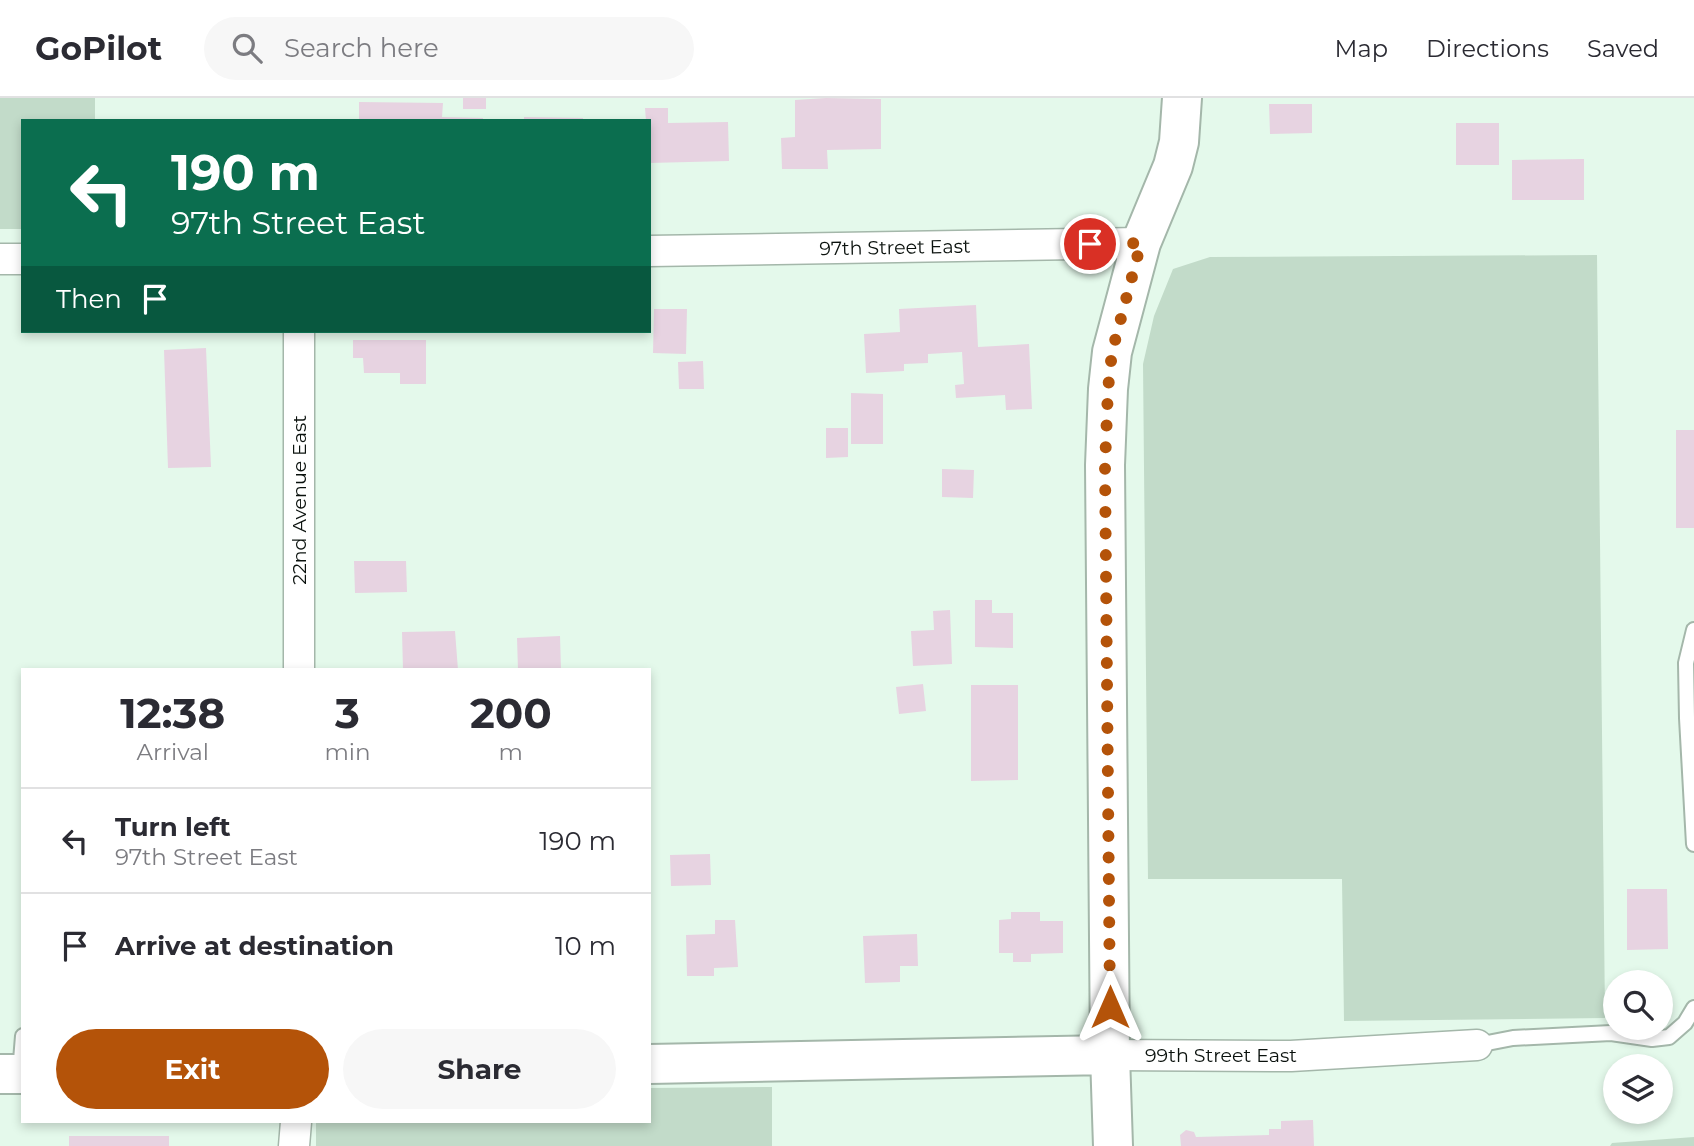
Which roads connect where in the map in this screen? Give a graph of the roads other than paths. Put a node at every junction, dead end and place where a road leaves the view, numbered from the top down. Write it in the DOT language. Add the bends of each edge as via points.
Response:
graph roads {
  1 [pos="1182,98"];
  2 [pos="1141,243"];
  3 [pos="651,251"];
  4 [pos="0,259"];
  5 [pos="21,259"];
  6 [pos="299,333"];
  7 [pos="1694,630"];
  8 [pos="299,668"];
  9 [pos="1694,844"];
  10 [pos="1694,1008"];
  11 [pos="21,1044"];
  12 [pos="1476,1045"];
  13 [pos="1110,1055"];
  14 [pos="651,1064"];
  15 [pos="14,1074"];
  16 [pos="296,1123"];
  17 [pos="294,1146"];
  18 [pos="1113,1146"];
  1 -- 2 [label="street" via="1173,166"];
  2 -- 3 [label="street, 97th Street East"];
  2 -- 13 [label="street" via="1112,352 1105,465"];
  4 -- 5 [label="street"];
  6 -- 8 [label="street, 22nd Avenue East"];
  7 -- 9 [label="lane" via="1686,676"];
  10 -- 12 [label="lane, 99th Street East" via="1669,1037 1611,1033 1513,1038"];
  11 -- 15 [label="lane"];
  12 -- 13 [label="street, 99th Street East" via="1292,1056"];
  13 -- 14 [label="street, 99th Street East"];
  13 -- 18 [label="street"];
  16 -- 17 [label="street"];
}
